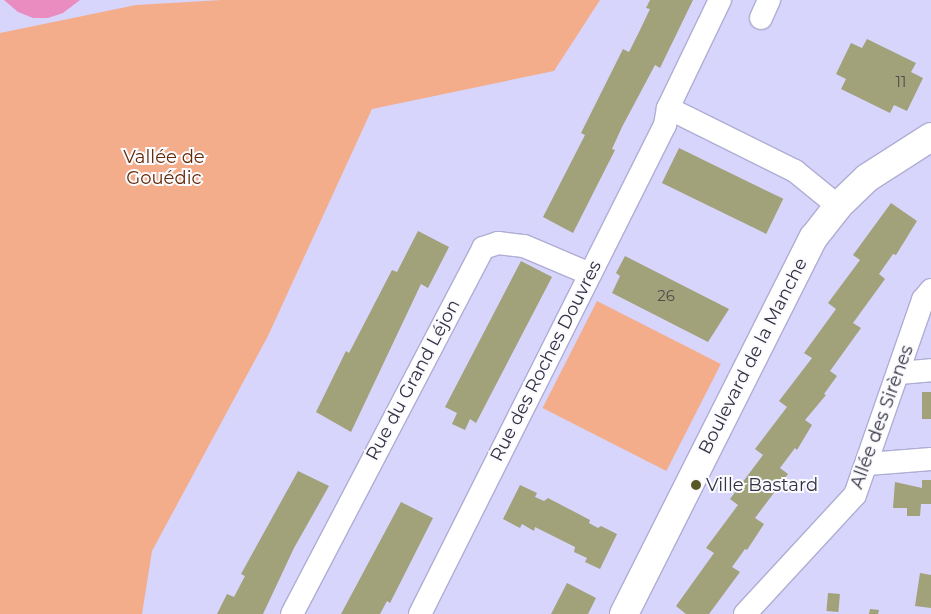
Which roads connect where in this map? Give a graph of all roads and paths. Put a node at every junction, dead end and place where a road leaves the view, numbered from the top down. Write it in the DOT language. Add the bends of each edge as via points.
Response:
graph roads {
  1 [pos="720,0"];
  2 [pos="668,108"];
  3 [pos="931,137"];
  4 [pos="838,206"];
  5 [pos="590,274"];
  6 [pos="927,295"];
  7 [pos="931,370"];
  8 [pos="899,373"];
  9 [pos="931,459"];
  10 [pos="868,464"];
  11 [pos="629,612"];
  12 [pos="292,614"];
  13 [pos="420,614"];
  14 [pos="745,614"];
  1 -- 2 [label="street, Rue des Roches Douvres"];
  2 -- 4 [label="street" via="795,171"];
  2 -- 5 [label="street, Rue des Roches Douvres" via="665,125"];
  3 -- 4 [label="street, Boulevard de la Manche" via="867,178"];
  4 -- 11 [label="street, Boulevard de la Manche" via="800,260"];
  5 -- 12 [label="street, Rue du Grand Léjon" via="524,246 498,243 483,248"];
  5 -- 13 [label="street, Rue des Roches Douvres"];
  6 -- 8 [label="street, Allée des Sirènes"];
  7 -- 8 [label="street"];
  8 -- 10 [label="street, Allée des Sirènes"];
  9 -- 10 [label="street"];
  10 -- 14 [label="street, Allée des Sirènes" via="855,495"];
}
